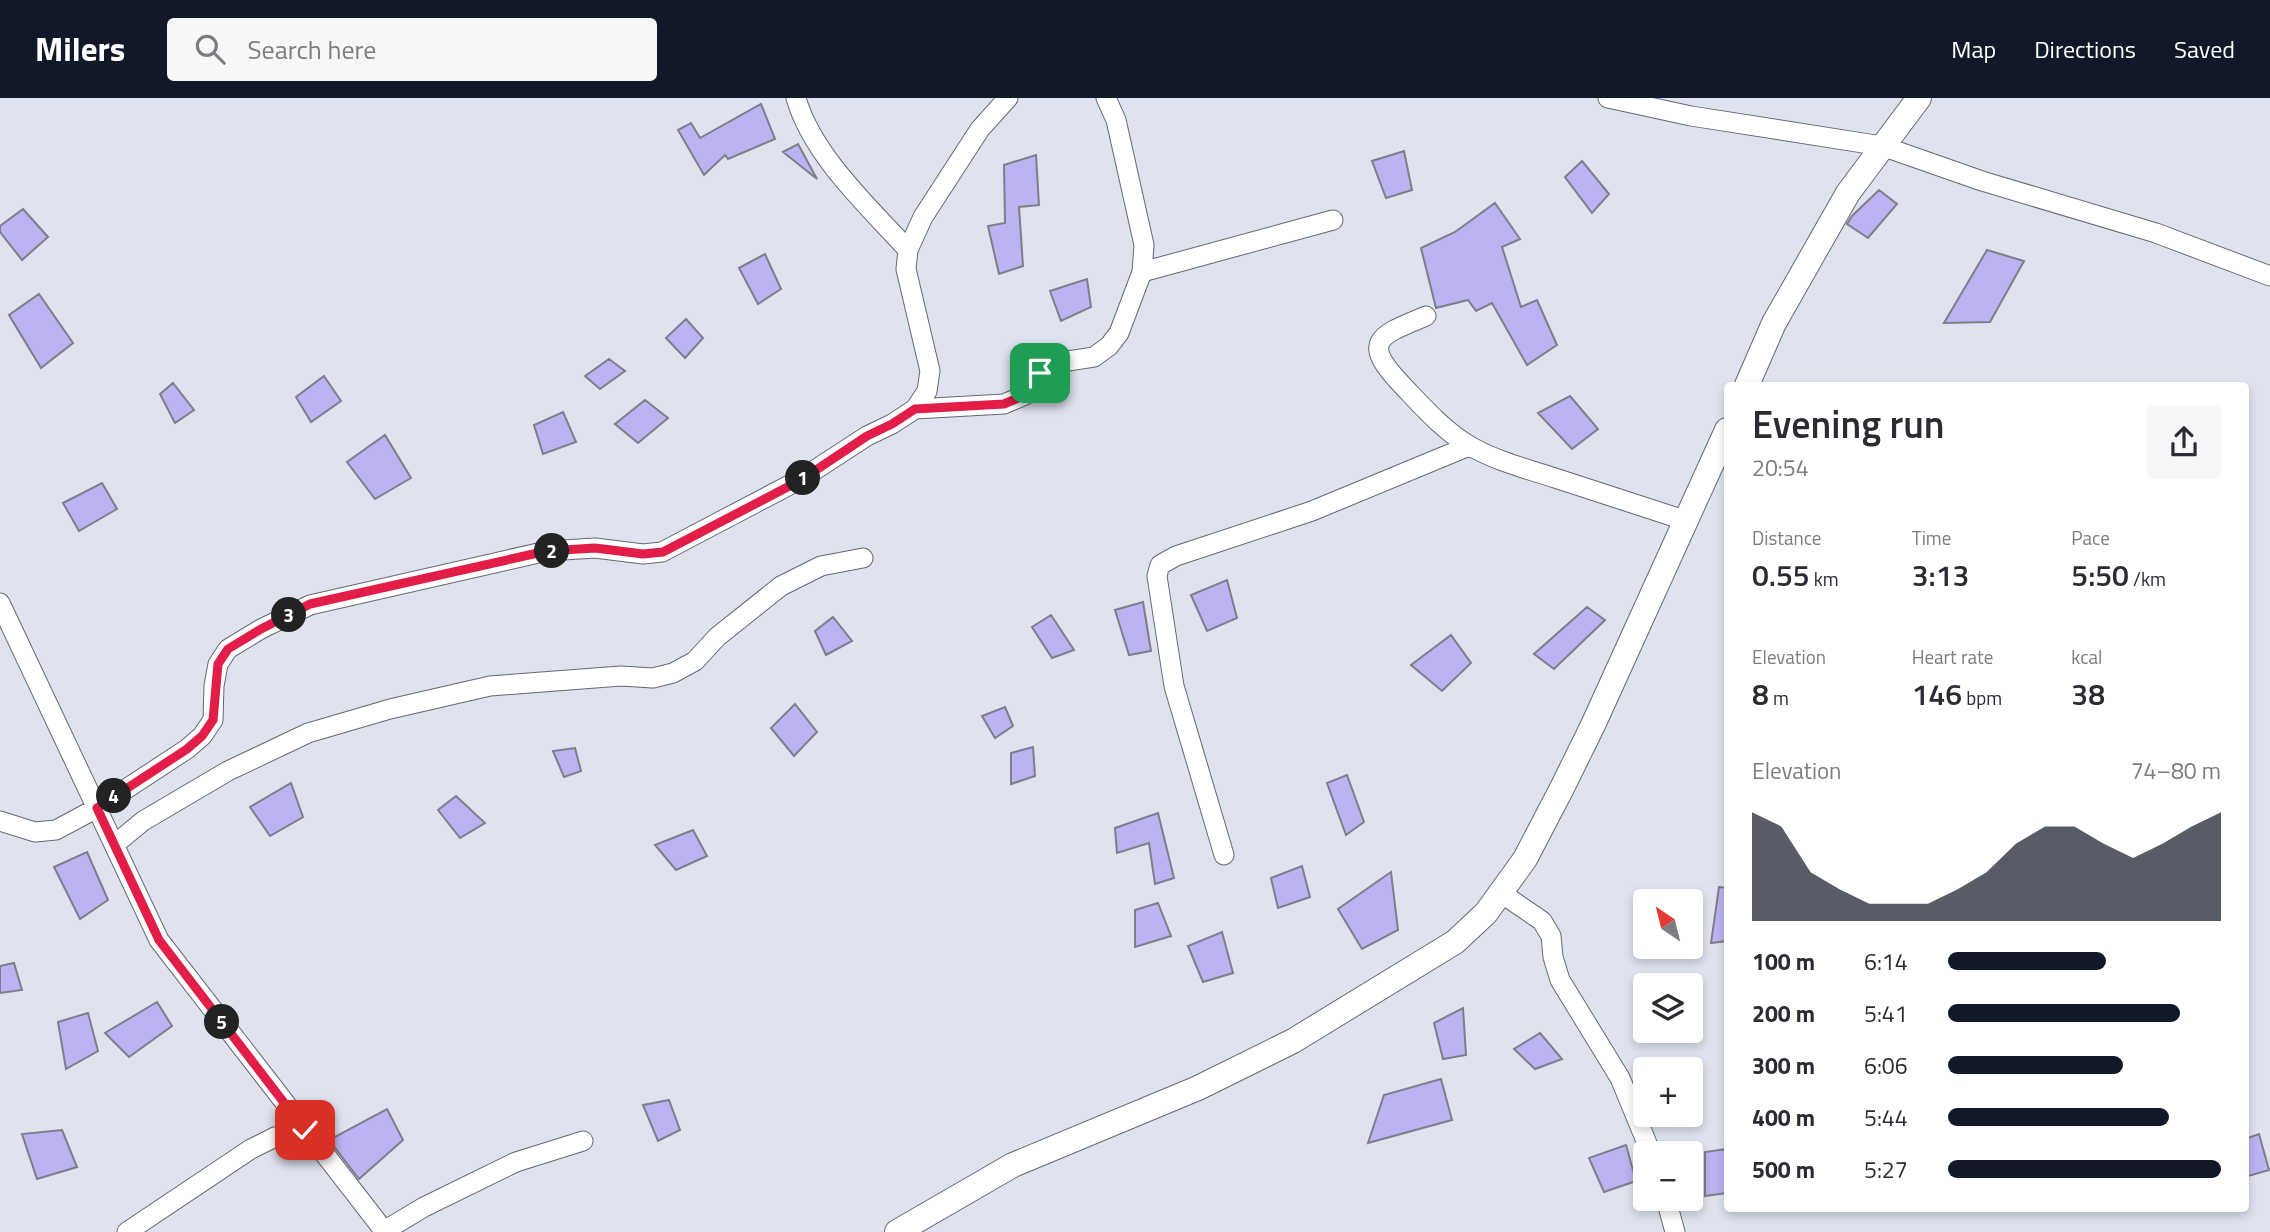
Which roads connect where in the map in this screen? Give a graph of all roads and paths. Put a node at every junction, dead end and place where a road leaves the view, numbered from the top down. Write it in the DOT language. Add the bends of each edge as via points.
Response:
graph roads {
  1 [pos="796,98"];
  2 [pos="1007,98"];
  3 [pos="1107,98"];
  4 [pos="1608,98"];
  5 [pos="1919,98"];
  6 [pos="1882,146"];
  7 [pos="1333,219"];
  8 [pos="908,250"];
  9 [pos="1142,272"];
  10 [pos="2270,276"];
  11 [pos="1426,316"];
  12 [pos="1748,382"];
  13 [pos="915,409"];
  14 [pos="1724,437"];
  15 [pos="1469,446"];
  16 [pos="1687,521"];
  17 [pos="863,558"];
  18 [pos="0,603"];
  19 [pos="97,808"];
  20 [pos="0,821"];
  21 [pos="114,845"];
  22 [pos="1224,855"];
  23 [pos="1501,893"];
  24 [pos="305,1130"];
  25 [pos="583,1141"];
  26 [pos="1646,1141"];
  27 [pos="1669,1211"];
  28 [pos="384,1231"];
  29 [pos="127,1232"];
  30 [pos="897,1232"];
  31 [pos="1675,1232"];
  1 -- 8 [label="street" via="820,149"];
  2 -- 8 [label="street" via="980,129"];
  3 -- 9 [label="street" via="1144,245"];
  4 -- 6 [label="street"];
  5 -- 6 [label="street"];
  6 -- 10 [label="street" via="2156,233"];
  6 -- 12 [label="street" via="1848,193 1774,323"];
  7 -- 9 [label="street"];
  8 -- 13 [label="street" via="906,269 930,371 927,391"];
  9 -- 13 [label="street" via="1119,333 1094,357 1055,363 1040,373 1025,395 1004,404"];
  11 -- 15 [label="street" via="1391,330 1380,341 1378,354 1429,414"];
  13 -- 19 [label="street" via="801,480 663,552 547,551 310,604 273,622 228,649 218,664 213,720 202,736"];
  14 -- 16 [label="street"];
  15 -- 16 [label="street"];
  15 -- 22 [label="street" via="1312,512 1160,565 1157,576 1174,686"];
  16 -- 23 [label="street" via="1562,788 1525,859"];
  17 -- 21 [label="street" via="821,566 781,586 717,637 695,661 673,673 653,678 621,676 490,686 308,733 228,771 143,821"];
  18 -- 19 [label="street"];
  19 -- 20 [label="street" via="56,830 35,832"];
  19 -- 21 [label="street"];
  21 -- 24 [label="street" via="159,940"];
  23 -- 26 [label="street" via="1542,920 1551,936 1560,979 1620,1078"];
  23 -- 30 [label="street" via="1455,942 1293,1041 1198,1088 1013,1165"];
  24 -- 28 [label="street"];
  24 -- 29 [label="street" via="251,1149"];
  25 -- 28 [label="street" via="516,1163"];
  27 -- 31 [label="street"];
}
